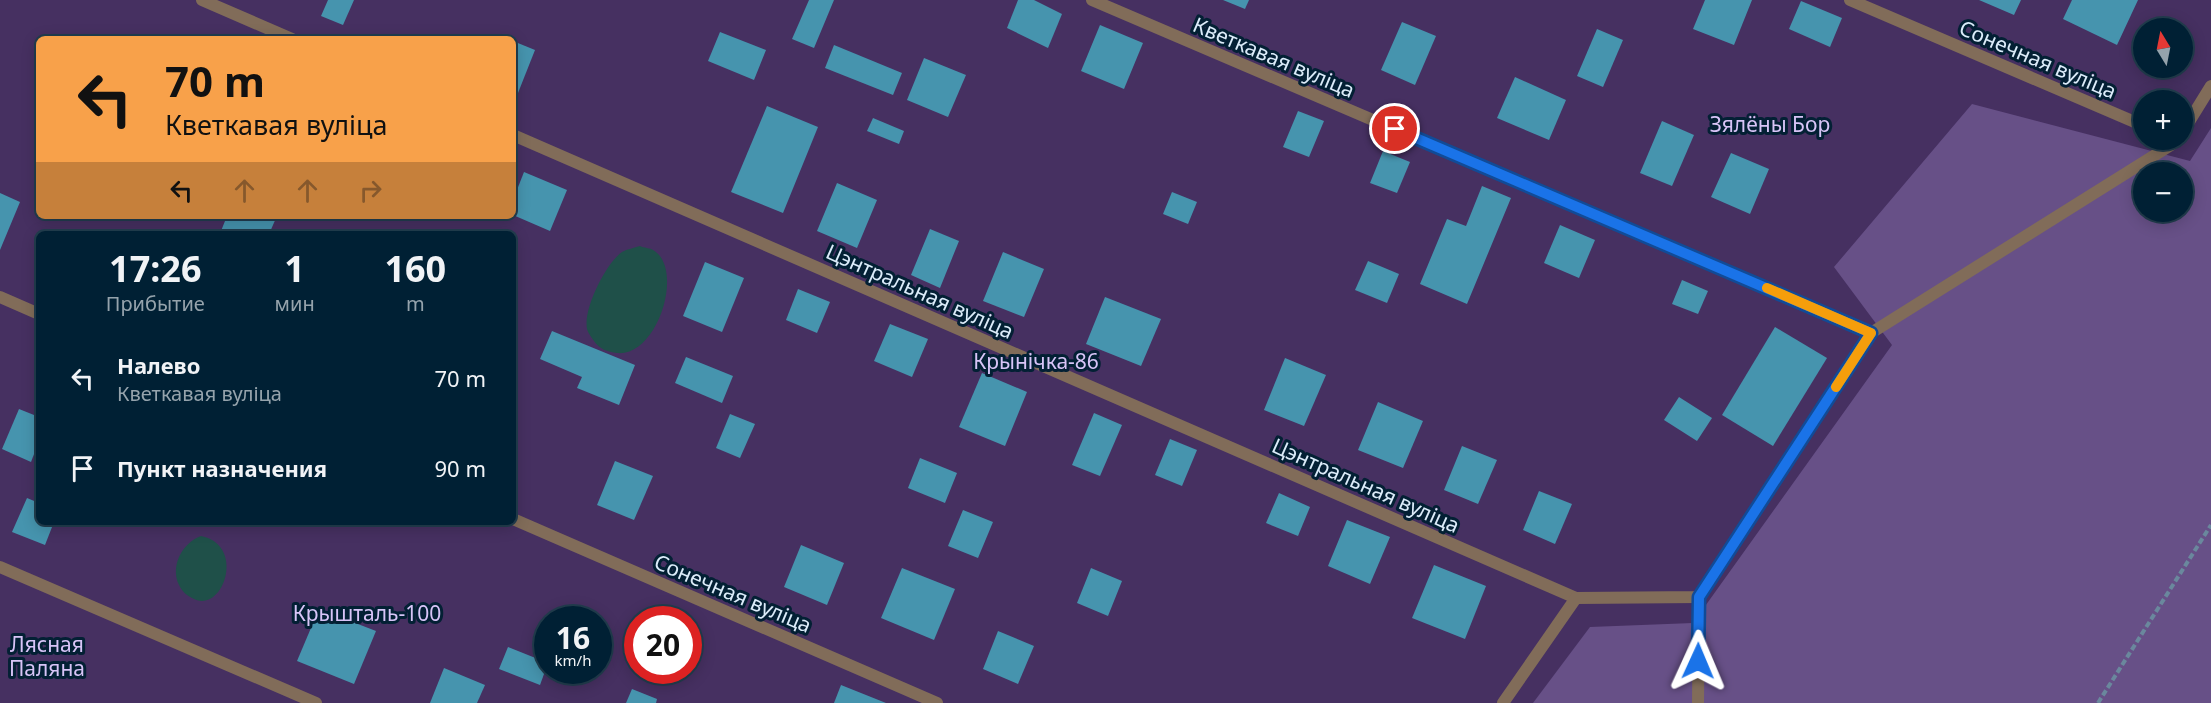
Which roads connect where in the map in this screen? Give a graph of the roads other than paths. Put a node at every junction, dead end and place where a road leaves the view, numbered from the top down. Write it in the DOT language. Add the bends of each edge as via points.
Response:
graph roads {
  1 [pos="202,0"];
  2 [pos="1092,0"];
  3 [pos="1850,0"];
  4 [pos="285,36"];
  5 [pos="2211,86"];
  6 [pos="2193,115"];
  7 [pos="2133,121"];
  8 [pos="516,136"];
  9 [pos="2160,150"];
  10 [pos="0,297"];
  11 [pos="36,313"];
  12 [pos="1871,333"];
  13 [pos="516,520"];
  14 [pos="0,567"];
  15 [pos="1699,597"];
  16 [pos="1576,598"];
  17 [pos="316,703"];
  18 [pos="937,703"];
  19 [pos="1503,703"];
  20 [pos="1698,703"];
  1 -- 4 [label="lane"];
  2 -- 12 [label="lane, Кветкавая вуліца"];
  3 -- 7 [label="lane, Сонечная вуліца"];
  5 -- 6 [label="lane"];
  8 -- 16 [label="lane, Цэнтральная вуліца"];
  9 -- 12 [label="lane"];
  10 -- 11 [label="lane"];
  12 -- 15 [label="lane"];
  13 -- 18 [label="lane, Сонечная вуліца"];
  14 -- 17 [label="lane"];
  15 -- 16 [label="lane"];
  15 -- 20 [label="lane"];
  16 -- 19 [label="lane"];
}
